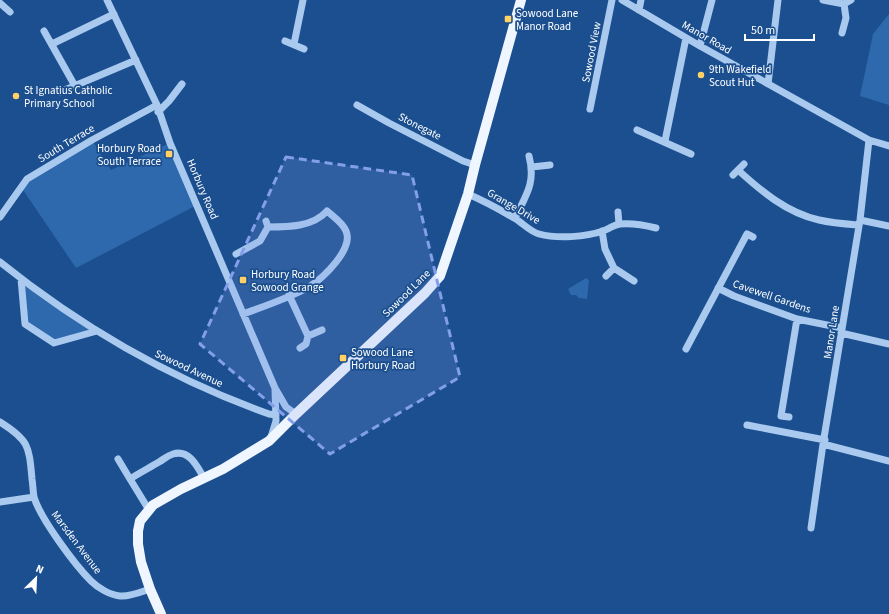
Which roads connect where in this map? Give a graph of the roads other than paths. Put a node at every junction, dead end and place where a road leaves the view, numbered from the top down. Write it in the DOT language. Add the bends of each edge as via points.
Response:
graph roads {
  1 [pos="108,0"];
  2 [pos="303,0"];
  3 [pos="521,0"];
  4 [pos="612,0"];
  5 [pos="622,0"];
  6 [pos="641,0"];
  7 [pos="712,0"];
  8 [pos="778,0"];
  9 [pos="822,0"];
  10 [pos="851,0"];
  11 [pos="0,3"];
  12 [pos="844,4"];
  13 [pos="639,10"];
  14 [pos="10,12"];
  15 [pos="114,14"];
  16 [pos="44,31"];
  17 [pos="842,32"];
  18 [pos="686,38"];
  19 [pos="285,40"];
  20 [pos="52,44"];
  21 [pos="294,44"];
  22 [pos="700,46"];
  23 [pos="304,49"];
  24 [pos="136,60"];
  25 [pos="182,84"];
  26 [pos="768,84"];
  27 [pos="75,86"];
  28 [pos="60,92"];
  29 [pos="357,104"];
  30 [pos="157,109"];
  31 [pos="590,109"];
  32 [pos="637,130"];
  33 [pos="869,140"];
  34 [pos="665,141"];
  35 [pos="889,146"];
  36 [pos="691,154"];
  37 [pos="529,156"];
  38 [pos="744,164"];
  39 [pos="474,165"];
  40 [pos="550,165"];
  41 [pos="532,167"];
  42 [pos="468,194"];
  43 [pos="618,212"];
  44 [pos="0,216"];
  45 [pos="515,218"];
  46 [pos="860,223"];
  47 [pos="619,224"];
  48 [pos="889,226"];
  49 [pos="656,228"];
  50 [pos="602,231"];
  51 [pos="753,237"];
  52 [pos="236,254"];
  53 [pos="0,262"];
  54 [pos="614,268"];
  55 [pos="606,276"];
  56 [pos="21,279"];
  57 [pos="634,281"];
  58 [pos="718,288"];
  59 [pos="289,295"];
  60 [pos="243,314"];
  61 [pos="797,318"];
  62 [pos="322,330"];
  63 [pos="842,330"];
  64 [pos="97,331"];
  65 [pos="308,336"];
  66 [pos="889,344"];
  67 [pos="300,348"];
  68 [pos="686,349"];
  69 [pos="275,388"];
  70 [pos="296,414"];
  71 [pos="276,415"];
  72 [pos="789,417"];
  73 [pos="0,422"];
  74 [pos="747,425"];
  75 [pos="269,441"];
  76 [pos="824,442"];
  77 [pos="118,459"];
  78 [pos="889,460"];
  79 [pos="204,478"];
  80 [pos="130,479"];
  81 [pos="34,497"];
  82 [pos="0,502"];
  83 [pos="149,510"];
  84 [pos="811,528"];
  85 [pos="150,590"];
  86 [pos="160,614"];
  1 -- 15 [label="street, Horbury Road"];
  2 -- 21 [label="street"];
  3 -- 39 [label="main road, Sowood Lane"];
  4 -- 31 [label="street, Sowood View"];
  5 -- 13 [label="street, Manor Road"];
  6 -- 13 [label="street"];
  7 -- 22 [label="street"];
  8 -- 26 [label="street"];
  9 -- 12 [label="street"];
  10 -- 12 [label="street"];
  11 -- 14 [label="street"];
  12 -- 17 [label="street" via="846,18"];
  13 -- 18 [label="street, Manor Road"];
  15 -- 20 [label="street"];
  15 -- 24 [label="street, Horbury Road"];
  16 -- 20 [label="street"];
  18 -- 22 [label="street, Manor Road"];
  18 -- 34 [label="street"];
  19 -- 21 [label="street"];
  20 -- 27 [label="street"];
  21 -- 23 [label="street"];
  22 -- 26 [label="street, Manor Road"];
  24 -- 27 [label="street"];
  24 -- 30 [label="street, Horbury Road"];
  25 -- 30 [label="street, South Terrace" via="169,101"];
  26 -- 33 [label="street, Manor Road"];
  27 -- 28 [label="street"];
  29 -- 39 [label="street, Stonegate"];
  30 -- 44 [label="street, South Terrace" via="92,140 27,179"];
  30 -- 60 [label="street, Horbury Road"];
  32 -- 34 [label="street"];
  33 -- 35 [label="street, Manor Road"];
  33 -- 46 [label="street, Manor Lane"];
  34 -- 36 [label="street"];
  37 -- 41 [label="street"];
  38 -- 46 [label="street" via="736,172 783,205 818,220"];
  39 -- 42 [label="main road, Sowood Lane"];
  40 -- 41 [label="street"];
  41 -- 45 [label="street" via="529,191"];
  42 -- 45 [label="street, Grange Drive"];
  42 -- 70 [label="main road, Sowood Lane" via="440,276"];
  43 -- 47 [label="street"];
  45 -- 50 [label="street, Grange Drive" via="530,230 550,236 583,235"];
  46 -- 48 [label="street"];
  46 -- 63 [label="street, Manor Lane"];
  47 -- 49 [label="street, Grange Drive" via="639,224"];
  47 -- 50 [label="street, Grange Drive"];
  50 -- 54 [label="street" via="605,249"];
  51 -- 58 [label="street, Cavewell Gardens" via="747,234"];
  52 -- 59 [label="street" via="260,241 267,224 305,224 327,211 347,232 348,239 344,252 318,281"];
  53 -- 56 [label="street, Sowood Avenue"];
  54 -- 55 [label="street"];
  54 -- 57 [label="street"];
  56 -- 64 [label="street, Sowood Avenue"];
  56 -- 64 [label="street" via="25,324 54,343"];
  58 -- 61 [label="street, Cavewell Gardens"];
  58 -- 68 [label="street, Cavewell Gardens"];
  59 -- 60 [label="street"];
  59 -- 65 [label="street"];
  60 -- 69 [label="street, Horbury Road"];
  61 -- 63 [label="street, Cavewell Gardens"];
  61 -- 72 [label="street" via="781,416"];
  62 -- 65 [label="street"];
  63 -- 66 [label="street, Cavewell Gardens"];
  63 -- 76 [label="street, Manor Lane"];
  64 -- 71 [label="street, Sowood Avenue" via="200,387"];
  65 -- 67 [label="street" via="306,344"];
  69 -- 70 [label="street, Horbury Road" via="286,406"];
  69 -- 71 [label="street, Horbury Road"];
  70 -- 75 [label="main road, Sowood Lane"];
  71 -- 75 [label="street, Horbury Road"];
  73 -- 81 [label="street, Marsden Avenue" via="25,442 30,457"];
  74 -- 76 [label="street"];
  75 -- 79 [label="main road, Sowood Lane"];
  76 -- 78 [label="street"];
  76 -- 84 [label="street, Manor Lane"];
  77 -- 80 [label="street"];
  79 -- 80 [label="street" via="191,458 178,453 167,456"];
  79 -- 83 [label="main road" via="153,505"];
  80 -- 83 [label="street"];
  81 -- 82 [label="street"];
  81 -- 85 [label="street, Marsden Avenue" via="58,539 91,581 104,590 120,596"];
  83 -- 85 [label="main road" via="140,521 138,544"];
  85 -- 86 [label="main road"];
}
